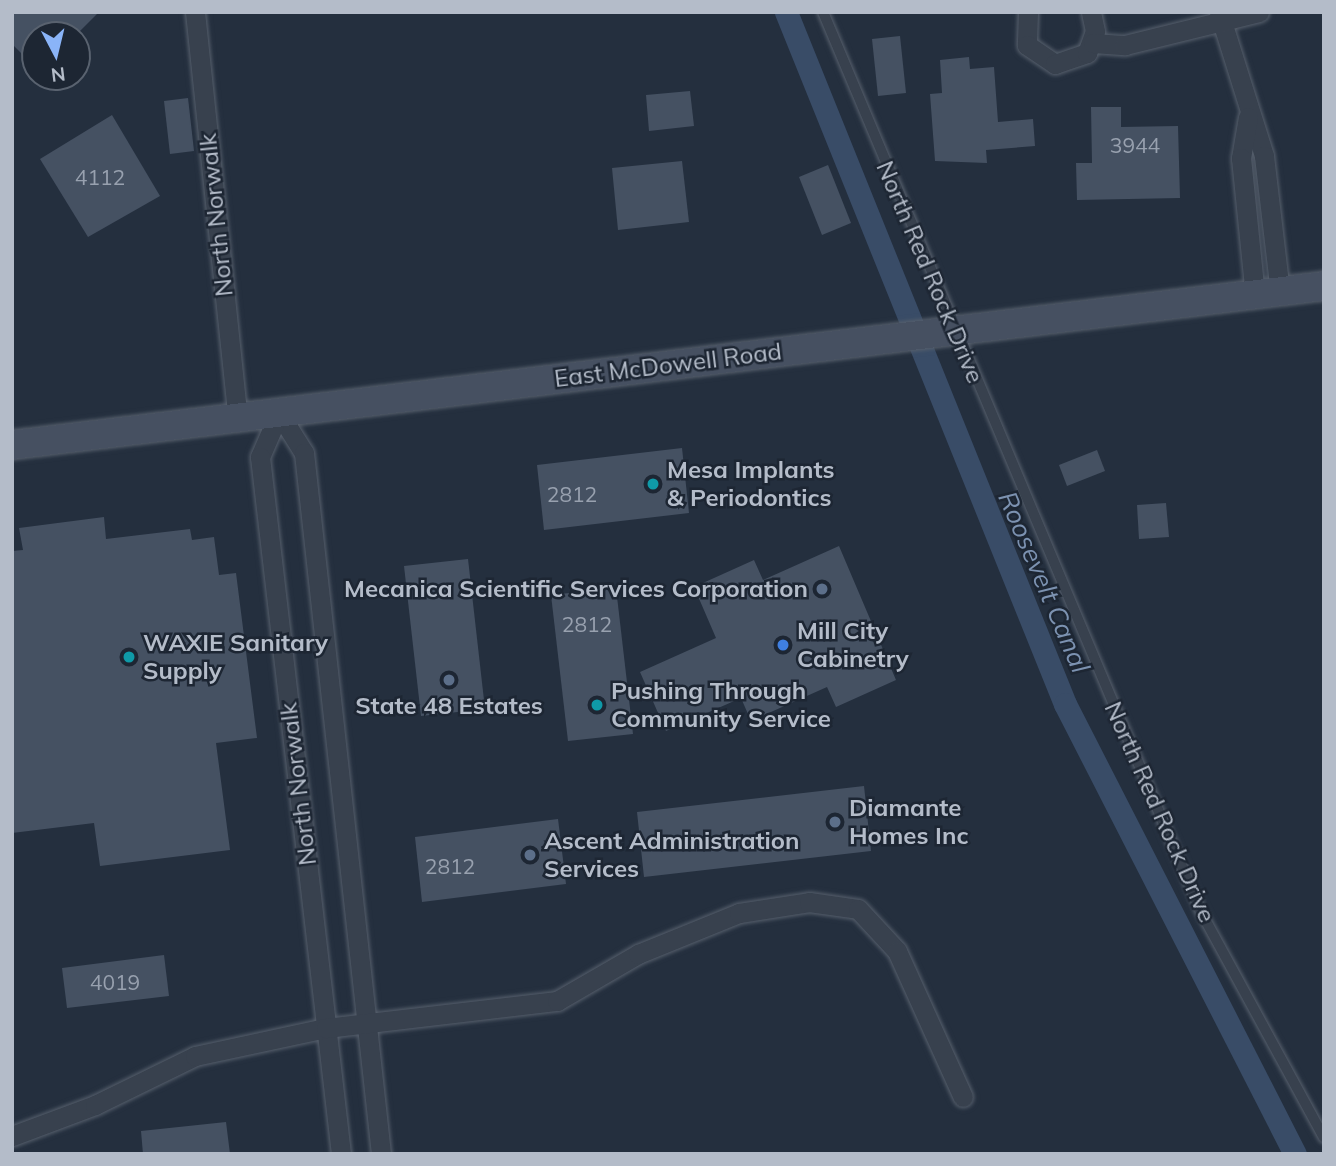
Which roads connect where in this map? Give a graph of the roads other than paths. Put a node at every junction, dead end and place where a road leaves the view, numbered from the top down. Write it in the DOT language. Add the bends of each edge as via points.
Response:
graph roads {
  1 [pos="195,12"];
  2 [pos="823,12"];
  3 [pos="1028,12"];
  4 [pos="1091,12"];
  5 [pos="1259,12"];
  6 [pos="1221,17"];
  7 [pos="1093,43"];
  8 [pos="1324,286"];
  9 [pos="1267,293"];
  10 [pos="954,330"];
  11 [pos="279,413"];
  12 [pos="238,418"];
  13 [pos="12,446"];
  14 [pos="366,1025"];
  15 [pos="336,1028"];
  16 [pos="963,1097"];
  17 [pos="12,1136"];
  18 [pos="1324,1138"];
  19 [pos="341,1154"];
  20 [pos="381,1154"];
  1 -- 12 [label="street, North Norwalk"];
  2 -- 10 [label="lane, North Red Rock Drive"];
  3 -- 7 [label="street" via="1027,45 1044,61 1077,60"];
  4 -- 7 [label="street"];
  5 -- 6 [label="street"];
  6 -- 7 [label="street" via="1125,45"];
  6 -- 9 [label="street" via="1264,156"];
  8 -- 9 [label="main road, East McDowell Road"];
  9 -- 10 [label="main road, East McDowell Road"];
  10 -- 11 [label="main road, East McDowell Road"];
  10 -- 18 [label="lane, North Red Rock Drive" via="1201,912"];
  11 -- 12 [label="main road, East McDowell Road"];
  11 -- 14 [label="street, North Norwalk" via="304,453"];
  11 -- 15 [label="street, North Norwalk" via="260,457"];
  12 -- 13 [label="main road, East McDowell Road"];
  14 -- 15 [label="street"];
  14 -- 16 [label="street" via="557,1001 638,954 739,913 809,902 858,909 897,951"];
  14 -- 20 [label="street, North Norwalk"];
  15 -- 17 [label="street" via="195,1056 95,1105"];
  15 -- 19 [label="street, North Norwalk"];
}
